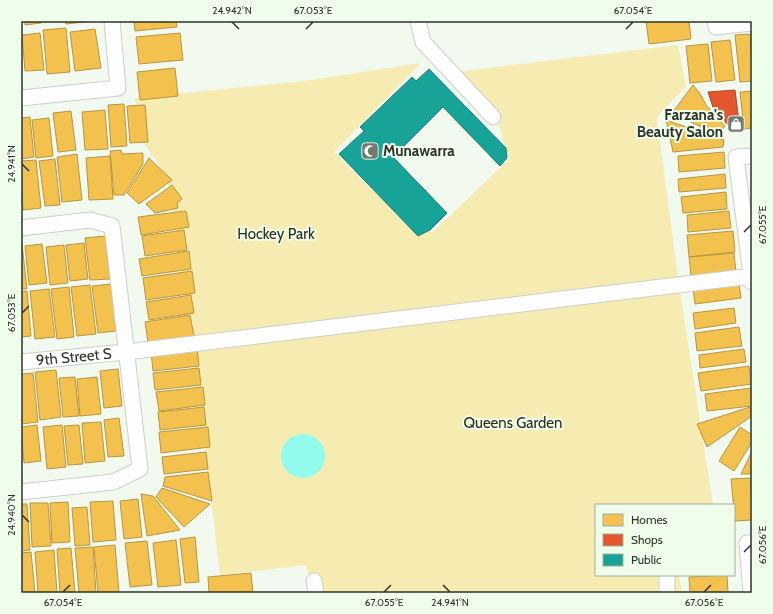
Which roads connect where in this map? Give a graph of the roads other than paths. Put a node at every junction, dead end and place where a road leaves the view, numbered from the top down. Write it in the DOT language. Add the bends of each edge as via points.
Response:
graph roads {
  1 [pos="112,21"];
  2 [pos="418,21"];
  3 [pos="752,23"];
  4 [pos="715,24"];
  5 [pos="21,98"];
  6 [pos="493,117"];
  7 [pos="752,156"];
  8 [pos="21,228"];
  9 [pos="752,278"];
  10 [pos="126,352"];
  11 [pos="21,362"];
  12 [pos="21,492"];
  13 [pos="750,543"];
  14 [pos="667,576"];
  15 [pos="667,593"];
  16 [pos="751,593"];
  1 -- 5 [label="street" via="118,88"];
  2 -- 6 [label="street" via="423,42"];
  3 -- 4 [label="street"];
  7 -- 9 [label="street" via="736,157"];
  8 -- 10 [label="street" via="90,220 112,226"];
  9 -- 10 [label="street, 9th Street S"];
  10 -- 11 [label="street, 9th Street S"];
  10 -- 12 [label="street" via="140,469 113,482"];
  13 -- 16 [label="street"];
  14 -- 15 [label="street"];
}
